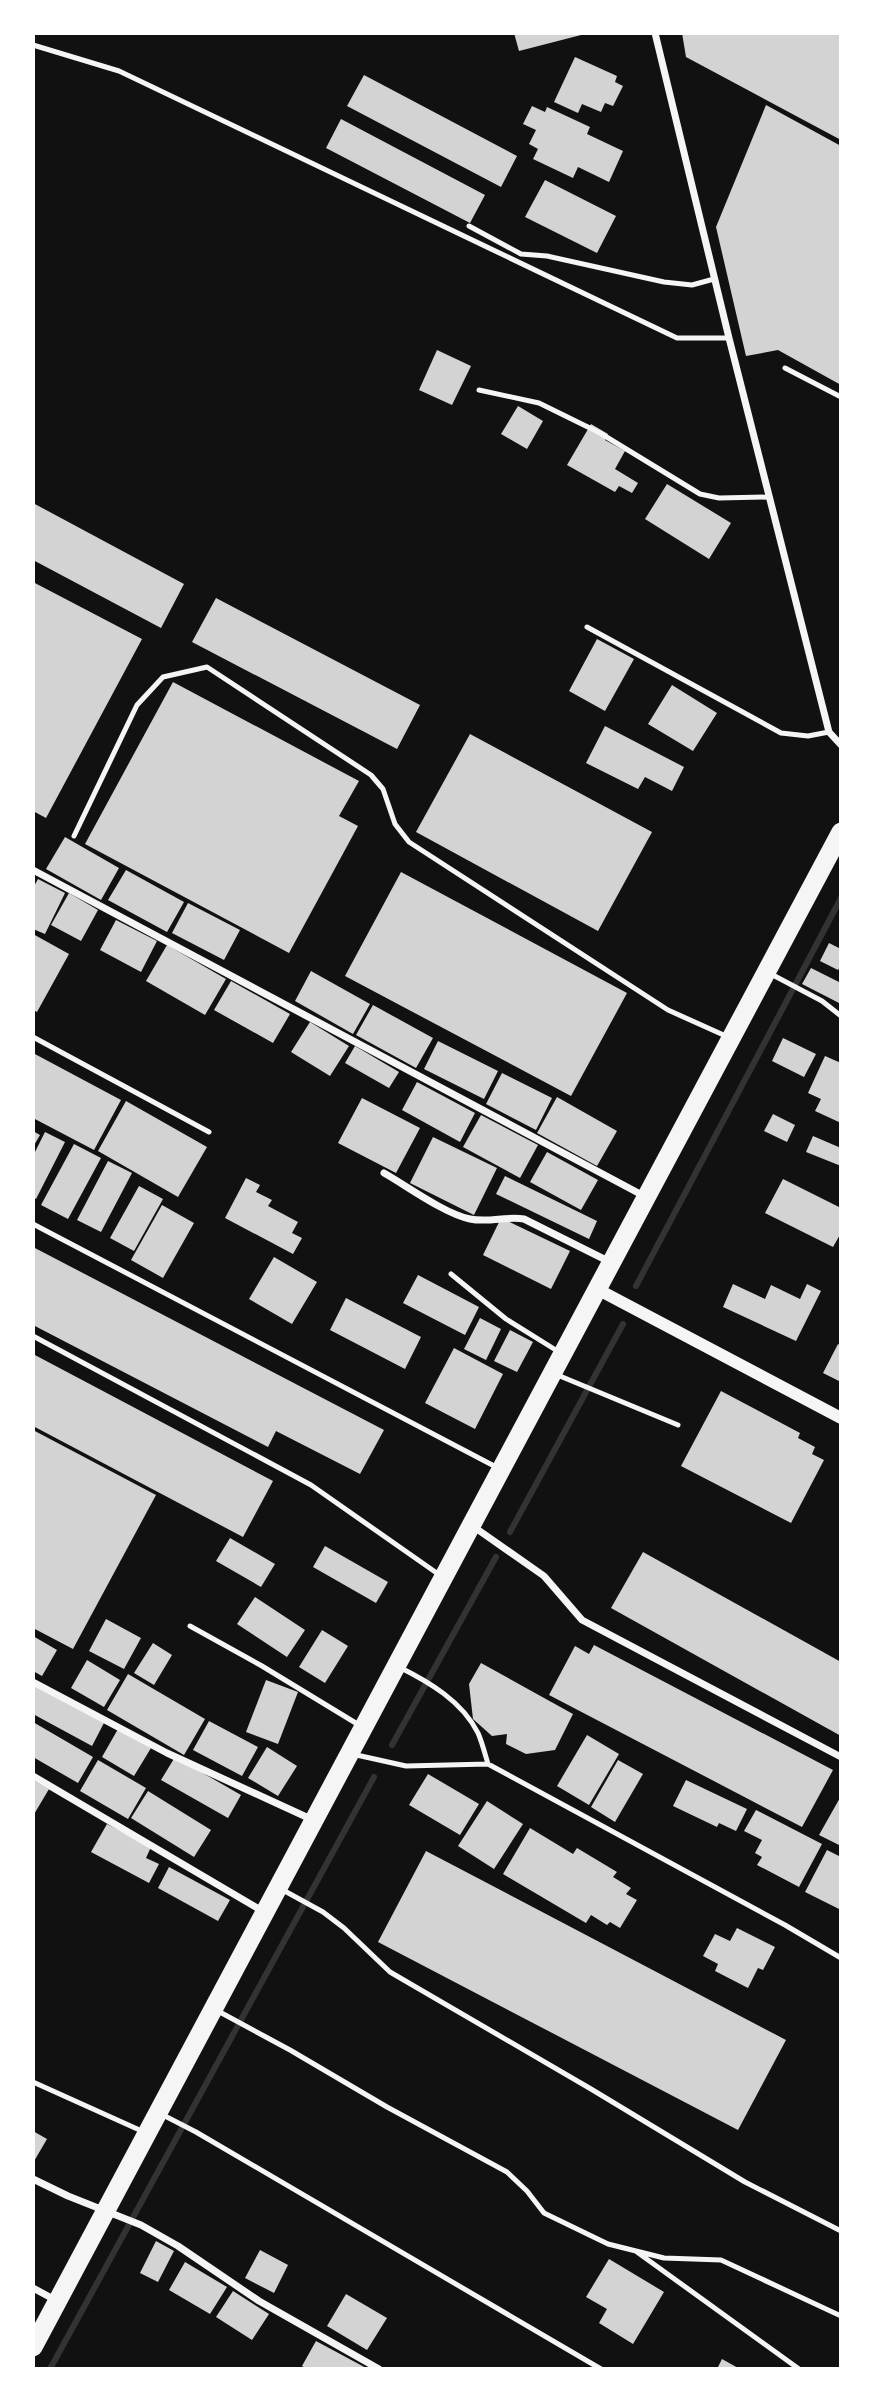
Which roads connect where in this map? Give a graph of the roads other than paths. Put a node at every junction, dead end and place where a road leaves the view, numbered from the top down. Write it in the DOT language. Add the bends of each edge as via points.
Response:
graph roads {
  1 [pos="655,33"];
  2 [pos="33,45"];
  3 [pos="469,226"];
  4 [pos="711,280"];
  5 [pos="729,338"];
  6 [pos="785,368"];
  7 [pos="479,390"];
  8 [pos="841,397"];
  9 [pos="769,497"];
  10 [pos="587,627"];
  11 [pos="829,732"];
  12 [pos="841,745"];
  13 [pos="74,836"];
  14 [pos="838,843"];
  15 [pos="33,870"];
  16 [pos="772,974"];
  17 [pos="841,1016"];
  18 [pos="33,1037"];
  19 [pos="731,1038"];
  20 [pos="209,1132"];
  21 [pos="384,1173"];
  22 [pos="645,1197"];
  23 [pos="33,1224"];
  24 [pos="611,1263"];
  25 [pos="451,1274"];
  26 [pos="597,1290"];
  27 [pos="33,1336"];
  28 [pos="561,1354"];
  29 [pos="553,1373"];
  30 [pos="841,1418"];
  31 [pos="678,1425"];
  32 [pos="501,1469"];
  33 [pos="471,1525"];
  34 [pos="443,1578"];
  35 [pos="190,1626"];
  36 [pos="396,1666"];
  37 [pos="33,1682"];
  38 [pos="362,1727"];
  39 [pos="349,1754"];
  40 [pos="841,1757"];
  41 [pos="488,1764"];
  42 [pos="33,1776"];
  43 [pos="314,1821"];
  44 [pos="278,1888"];
  45 [pos="265,1912"];
  46 [pos="841,1958"];
  47 [pos="214,2008"];
  48 [pos="33,2082"];
  49 [pos="167,2117"];
  50 [pos="147,2133"];
  51 [pos="33,2179"];
  52 [pos="106,2209"];
  53 [pos="841,2231"];
  54 [pos="634,2250"];
  55 [pos="35,2289"];
  56 [pos="57,2302"];
  57 [pos="841,2316"];
  58 [pos="33,2347"];
  59 [pos="379,2369"];
  60 [pos="601,2369"];
  61 [pos="799,2369"];
  1 -- 4 [label="street"];
  2 -- 5 [label="lane" via="119,71 677,338"];
  3 -- 4 [label="lane" via="521,254 664,282 692,285"];
  4 -- 5 [label="street"];
  5 -- 9 [label="street"];
  6 -- 8 [label="lane"];
  7 -- 9 [label="lane" via="539,403 600,433 699,494"];
  9 -- 11 [label="street"];
  10 -- 11 [label="lane" via="781,733 808,736"];
  11 -- 12 [label="street"];
  13 -- 19 [label="lane" via="137,705 163,677 207,667 371,775 383,789 394,824 409,842 668,1010"];
  14 -- 16 [label="highway"];
  15 -- 22 [label="street"];
  16 -- 17 [label="lane"];
  16 -- 19 [label="highway"];
  18 -- 20 [label="lane"];
  19 -- 22 [label="highway"];
  21 -- 24 [label="street" via="457,1215 471,1220 524,1219"];
  22 -- 24 [label="highway"];
  23 -- 32 [label="lane"];
  24 -- 26 [label="highway"];
  25 -- 28 [label="lane" via="506,1320"];
  26 -- 28 [label="highway"];
  26 -- 30 [label="street"];
  27 -- 34 [label="lane" via="311,1485"];
  28 -- 29 [label="highway"];
  29 -- 31 [label="lane"];
  29 -- 32 [label="highway"];
  32 -- 33 [label="highway"];
  33 -- 34 [label="highway"];
  33 -- 40 [label="street" via="544,1576 582,1620"];
  34 -- 36 [label="highway"];
  35 -- 38 [label="lane"];
  36 -- 38 [label="highway"];
  36 -- 41 [label="lane" via="462,1707 478,1733"];
  37 -- 43 [label="street" via="167,1753"];
  38 -- 39 [label="highway"];
  39 -- 41 [label="lane" via="406,1766"];
  39 -- 43 [label="highway"];
  41 -- 46 [label="lane"];
  42 -- 45 [label="street"];
  43 -- 44 [label="highway"];
  44 -- 45 [label="highway"];
  44 -- 53 [label="lane" via="323,1912 390,1972 745,2182"];
  45 -- 47 [label="highway"];
  47 -- 49 [label="highway"];
  47 -- 54 [label="lane" via="507,2172 544,2213 608,2244"];
  48 -- 50 [label="lane"];
  49 -- 50 [label="highway"];
  49 -- 60 [label="lane"];
  50 -- 52 [label="highway"];
  51 -- 52 [label="street"];
  52 -- 56 [label="highway"];
  52 -- 59 [label="street" via="178,2246 260,2301"];
  54 -- 57 [label="lane" via="664,2258 722,2260"];
  54 -- 61 [label="lane"];
  55 -- 56 [label="street"];
  56 -- 58 [label="highway"];
}
